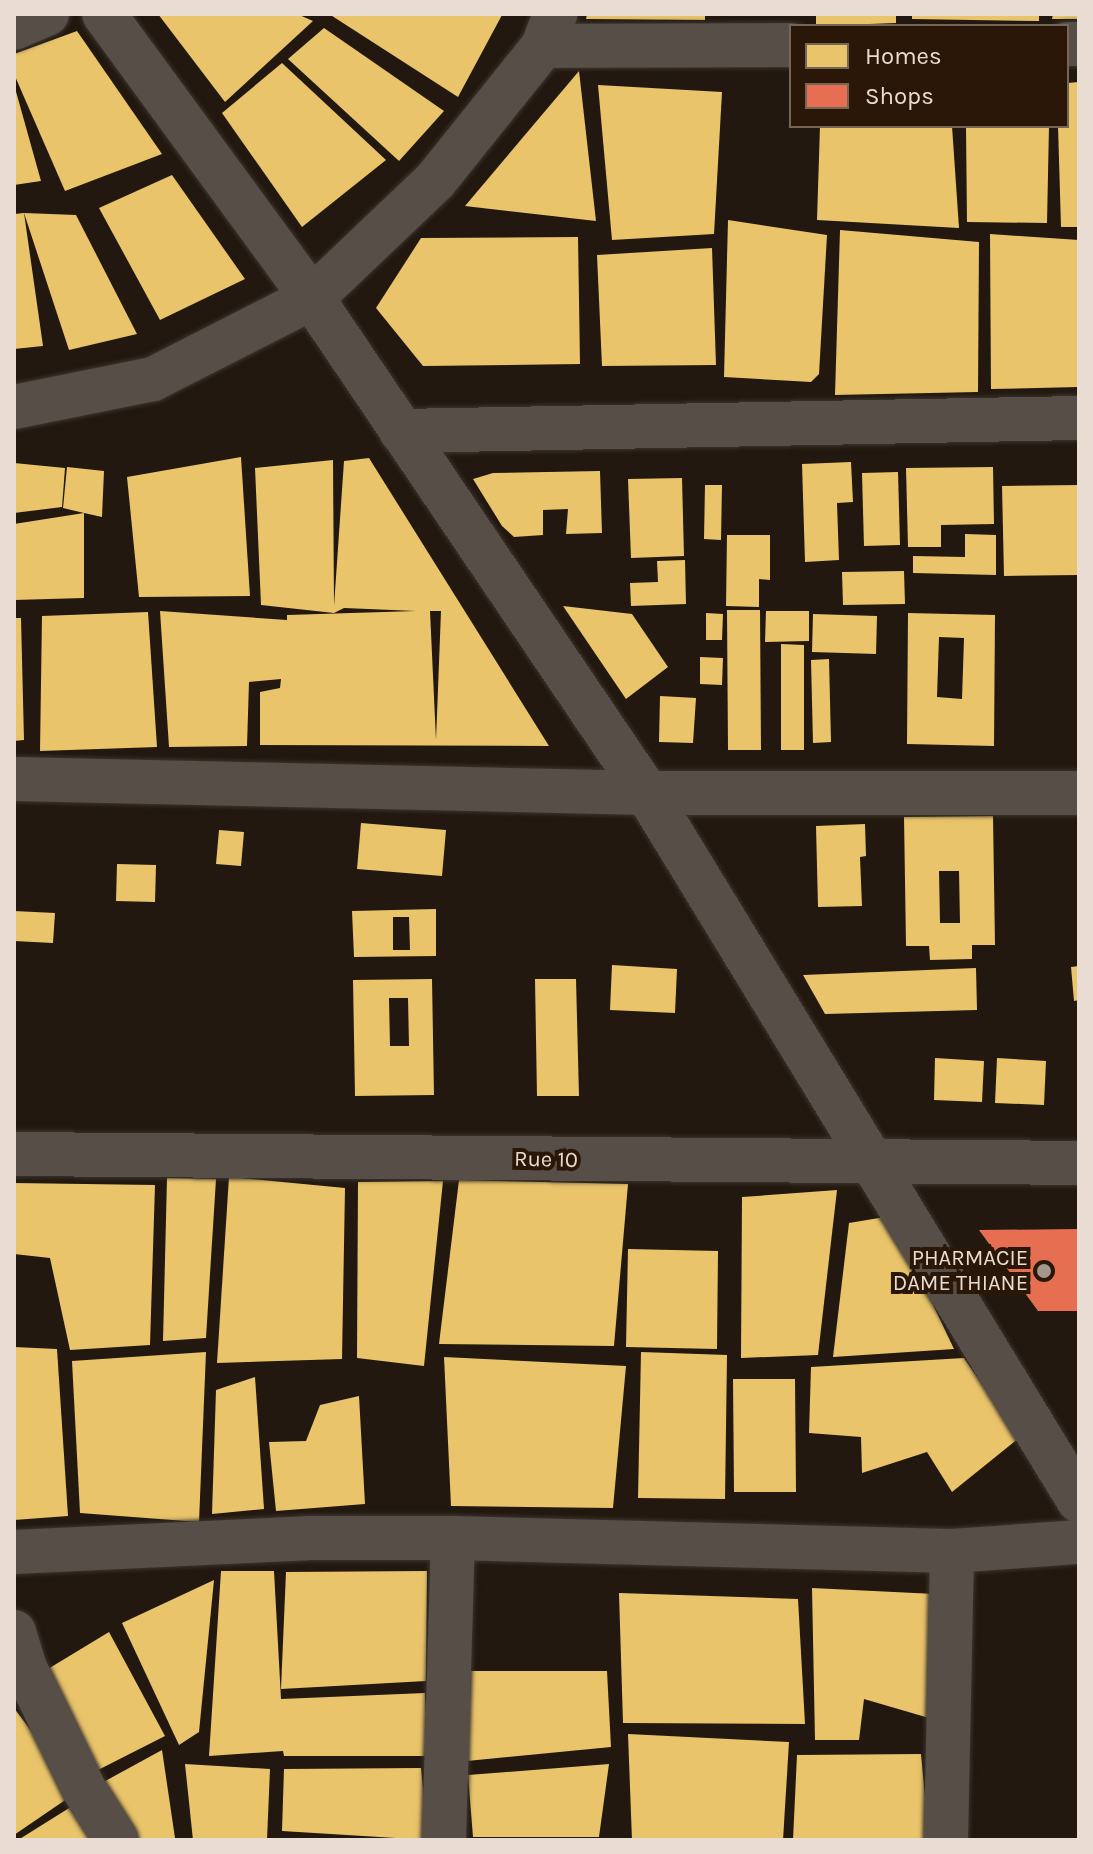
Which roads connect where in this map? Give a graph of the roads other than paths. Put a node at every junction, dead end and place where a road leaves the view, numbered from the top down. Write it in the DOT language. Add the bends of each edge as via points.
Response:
graph roads {
  1 [pos="47,14"];
  2 [pos="104,14"];
  3 [pos="14,28"];
  4 [pos="549,30"];
  5 [pos="789,45"];
  6 [pos="312,298"];
  7 [pos="14,407"];
  8 [pos="1079,418"];
  9 [pos="401,431"];
  10 [pos="14,779"];
  11 [pos="647,793"];
  12 [pos="1079,793"];
  13 [pos="14,1154"];
  14 [pos="872,1163"];
  15 [pos="1079,1163"];
  16 [pos="1079,1501"];
  17 [pos="453,1538"];
  18 [pos="1079,1542"];
  19 [pos="952,1551"];
  20 [pos="14,1552"];
  21 [pos="18,1659"];
  22 [pos="116,1840"];
  23 [pos="444,1840"];
  24 [pos="946,1840"];
  1 -- 3 [label="street"];
  2 -- 6 [label="street"];
  4 -- 5 [label="street"];
  4 -- 6 [label="street" via="435,181"];
  6 -- 7 [label="street" via="153,379"];
  6 -- 9 [label="street"];
  8 -- 9 [label="street"];
  9 -- 11 [label="street"];
  10 -- 11 [label="street"];
  11 -- 12 [label="street"];
  11 -- 14 [label="street"];
  13 -- 14 [label="street, Rue 10"];
  14 -- 15 [label="street, Rue 10"];
  14 -- 16 [label="street"];
  17 -- 19 [label="street"];
  17 -- 20 [label="street" via="307,1538"];
  17 -- 23 [label="street"];
  18 -- 19 [label="street"];
  19 -- 24 [label="street"];
  21 -- 22 [label="street"];
}
